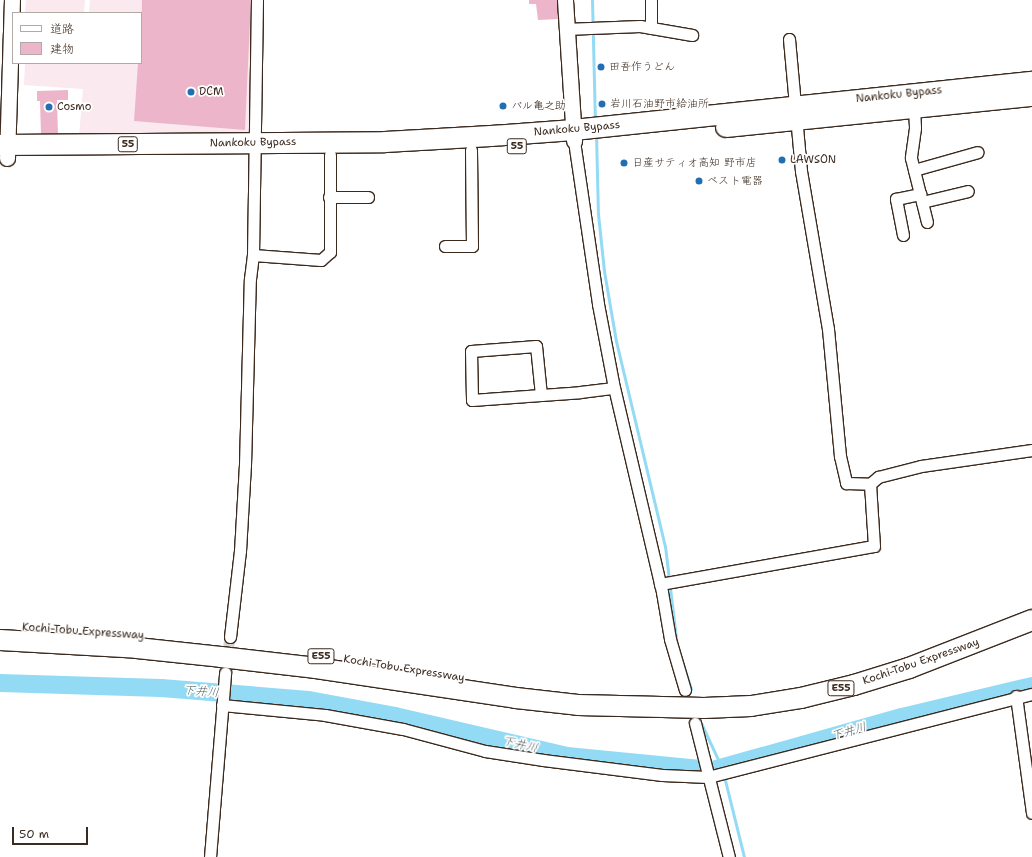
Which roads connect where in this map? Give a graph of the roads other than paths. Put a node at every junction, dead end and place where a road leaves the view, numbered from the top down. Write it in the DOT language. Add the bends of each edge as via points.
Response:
graph roads {
  1 [pos="12,0"];
  2 [pos="257,0"];
  3 [pos="565,0"];
  4 [pos="650,0"];
  5 [pos="651,28"];
  6 [pos="565,29"];
  7 [pos="692,35"];
  8 [pos="789,39"];
  9 [pos="1032,82"];
  10 [pos="1032,96"];
  11 [pos="914,108"];
  12 [pos="796,113"];
  13 [pos="574,136"];
  14 [pos="255,150"];
  15 [pos="471,150"];
  16 [pos="4,152"];
  17 [pos="978,152"];
  18 [pos="330,155"];
  19 [pos="914,170"];
  20 [pos="968,191"];
  21 [pos="329,197"];
  22 [pos="368,197"];
  23 [pos="921,198"];
  24 [pos="928,222"];
  25 [pos="903,235"];
  26 [pos="445,246"];
  27 [pos="253,255"];
  28 [pos="614,388"];
  29 [pos="541,395"];
  30 [pos="1032,450"];
  31 [pos="870,484"];
  32 [pos="660,584"];
  33 [pos="1032,620"];
  34 [pos="0,626"];
  35 [pos="230,636"];
  36 [pos="0,640"];
  37 [pos="225,673"];
  38 [pos="685,690"];
  39 [pos="1032,694"];
  40 [pos="1016,696"];
  41 [pos="222,704"];
  42 [pos="640,707"];
  43 [pos="695,723"];
  44 [pos="708,777"];
  45 [pos="1032,814"];
  46 [pos="210,857"];
  47 [pos="729,857"];
  1 -- 16 [label="street"];
  2 -- 14 [label="street"];
  3 -- 6 [label="street"];
  4 -- 5 [label="street"];
  5 -- 6 [label="street" via="640,26"];
  5 -- 7 [label="street"];
  6 -- 13 [label="street"];
  8 -- 12 [label="street"];
  9 -- 12 [label="highway, Nankoku Bypass / 55"];
  10 -- 11 [label="highway, Nankoku Bypass / 55"];
  11 -- 12 [label="highway, Nankoku Bypass / 55"];
  11 -- 19 [label="street" via="915,128 911,158"];
  12 -- 13 [label="highway, Nankoku Bypass / 55"];
  12 -- 31 [label="street" via="801,171 828,329 840,456 846,483"];
  13 -- 14 [label="highway, Nankoku Bypass / 55" via="385,142"];
  13 -- 15 [label="highway, Nankoku Bypass / 55"];
  13 -- 28 [label="street" via="598,304"];
  14 -- 16 [label="highway, Nankoku Bypass / 55"];
  14 -- 18 [label="highway, Nankoku Bypass / 55"];
  14 -- 27 [label="street"];
  15 -- 18 [label="highway, Nankoku Bypass / 55"];
  15 -- 26 [label="street" via="472,246"];
  17 -- 19 [label="street"];
  18 -- 21 [label="street"];
  19 -- 23 [label="street"];
  20 -- 23 [label="street"];
  21 -- 22 [label="street"];
  21 -- 27 [label="street" via="330,252 322,260"];
  23 -- 24 [label="street"];
  23 -- 25 [label="street" via="896,199"];
  27 -- 35 [label="street" via="240,551"];
  28 -- 29 [label="street"];
  28 -- 32 [label="street"];
  29 -- 29 [label="street" via="472,400 470,350 536,346"];
  30 -- 31 [label="street" via="921,466 878,477"];
  31 -- 32 [label="street" via="874,546"];
  32 -- 38 [label="street" via="670,639"];
  33 -- 42 [label="highway, Kochi-Tobu Expressway / E55" via="909,668 801,698 743,706"];
  34 -- 42 [label="highway, Kochi-Tobu Expressway / E55" via="170,638 262,648"];
  36 -- 42 [label="highway, Kochi-Tobu Expressway / E55" via="138,648 316,668 516,698"];
  37 -- 41 [label="street"];
  39 -- 40 [label="street"];
  40 -- 44 [label="street"];
  40 -- 45 [label="street"];
  41 -- 44 [label="street" via="325,715 403,729 485,751 536,759 662,775"];
  41 -- 46 [label="street"];
  43 -- 44 [label="street"];
  44 -- 47 [label="street"];
}
